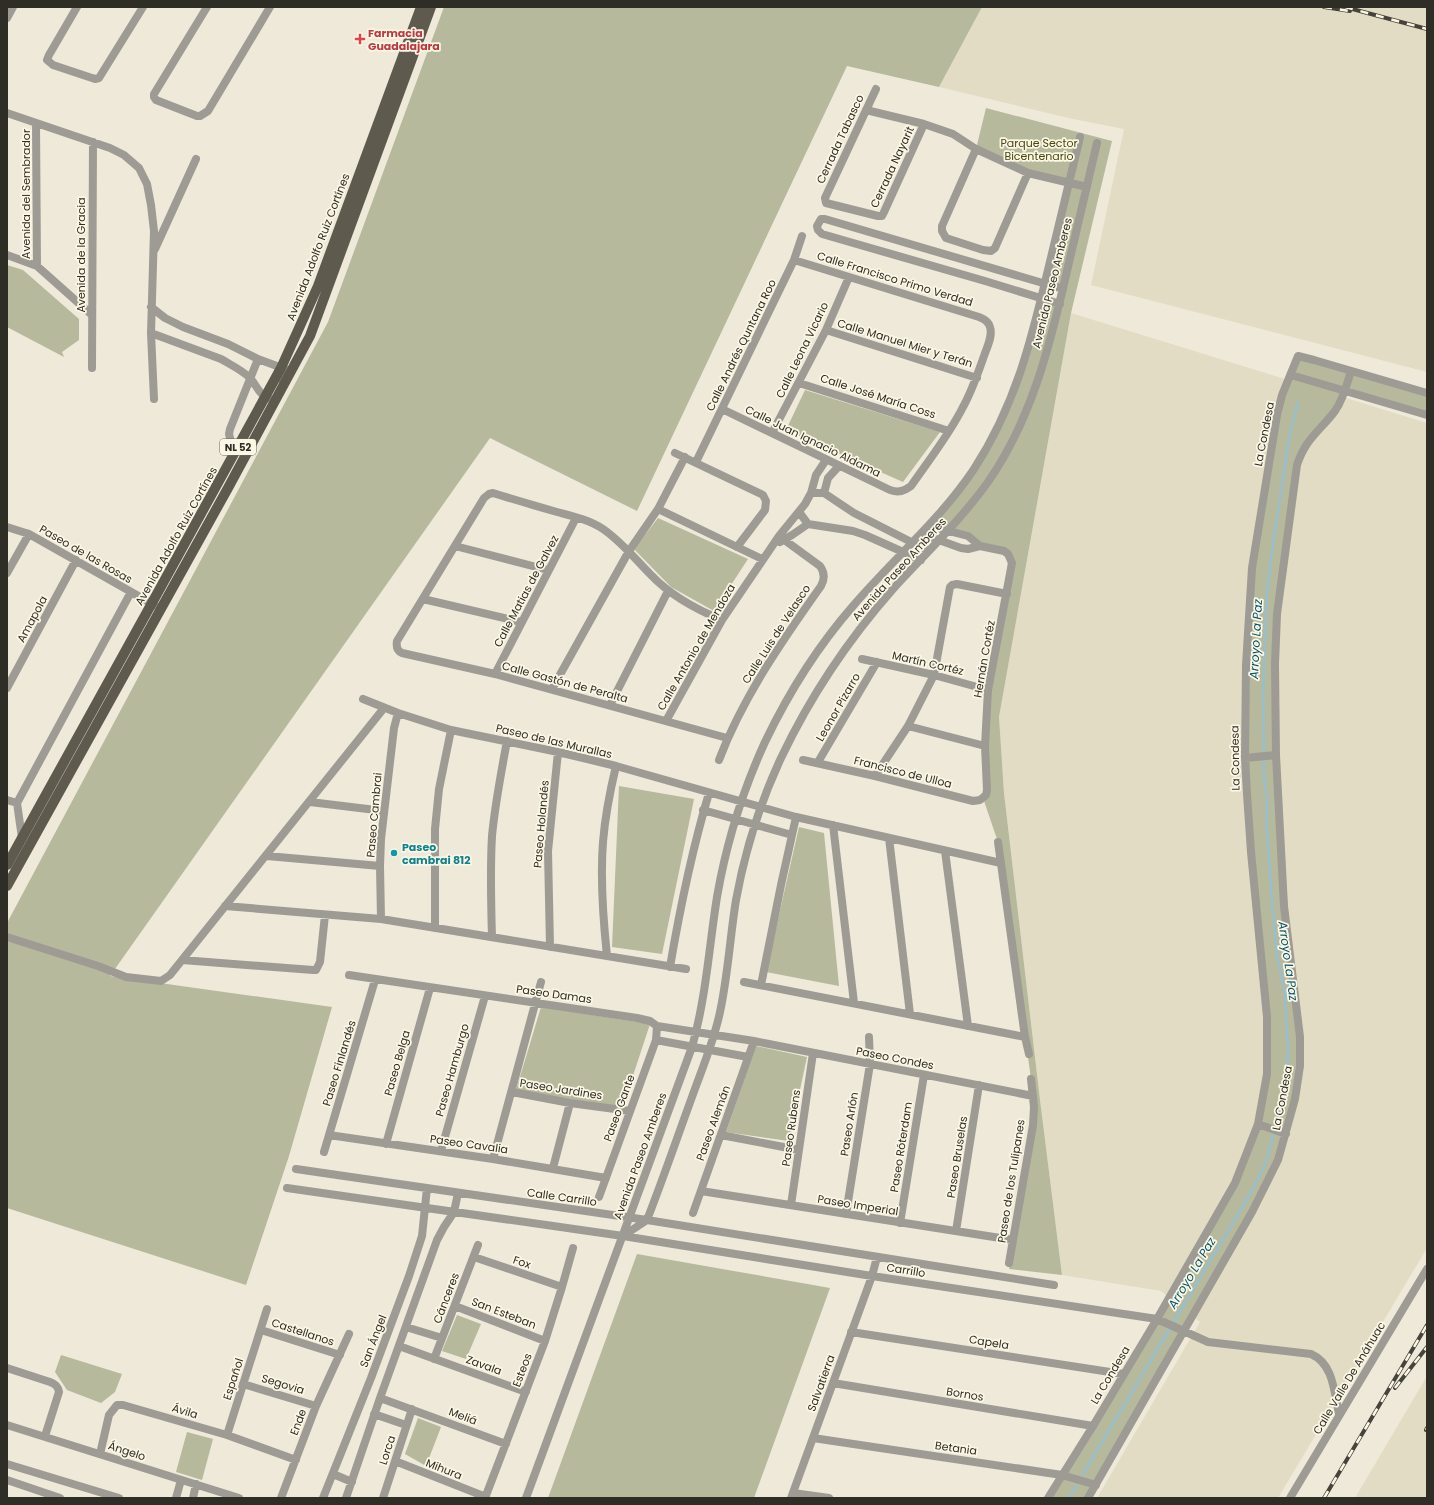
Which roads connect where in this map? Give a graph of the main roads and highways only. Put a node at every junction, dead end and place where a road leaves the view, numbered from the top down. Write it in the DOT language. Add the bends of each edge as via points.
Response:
graph roads {
  1 [pos="421,7"];
  2 [pos="431,7"];
  3 [pos="272,396"];
  4 [pos="157,606"];
  5 [pos="7,864"];
  6 [pos="7,886"];
  1 -- 3 [label="main road, Avenida Adolfo Ruiz Cortínes / NL 52" via="318,286 281,368"];
  2 -- 3 [label="main road" via="310,336"];
  3 -- 4 [label="main road, Avenida Adolfo Ruiz Cortínes / NL 52" via="234,454"];
  3 -- 4 [label="main road" via="254,441"];
  4 -- 5 [label="main road, Avenida Adolfo Ruiz Cortínes / NL 52"];
  4 -- 6 [label="main road"];
}
